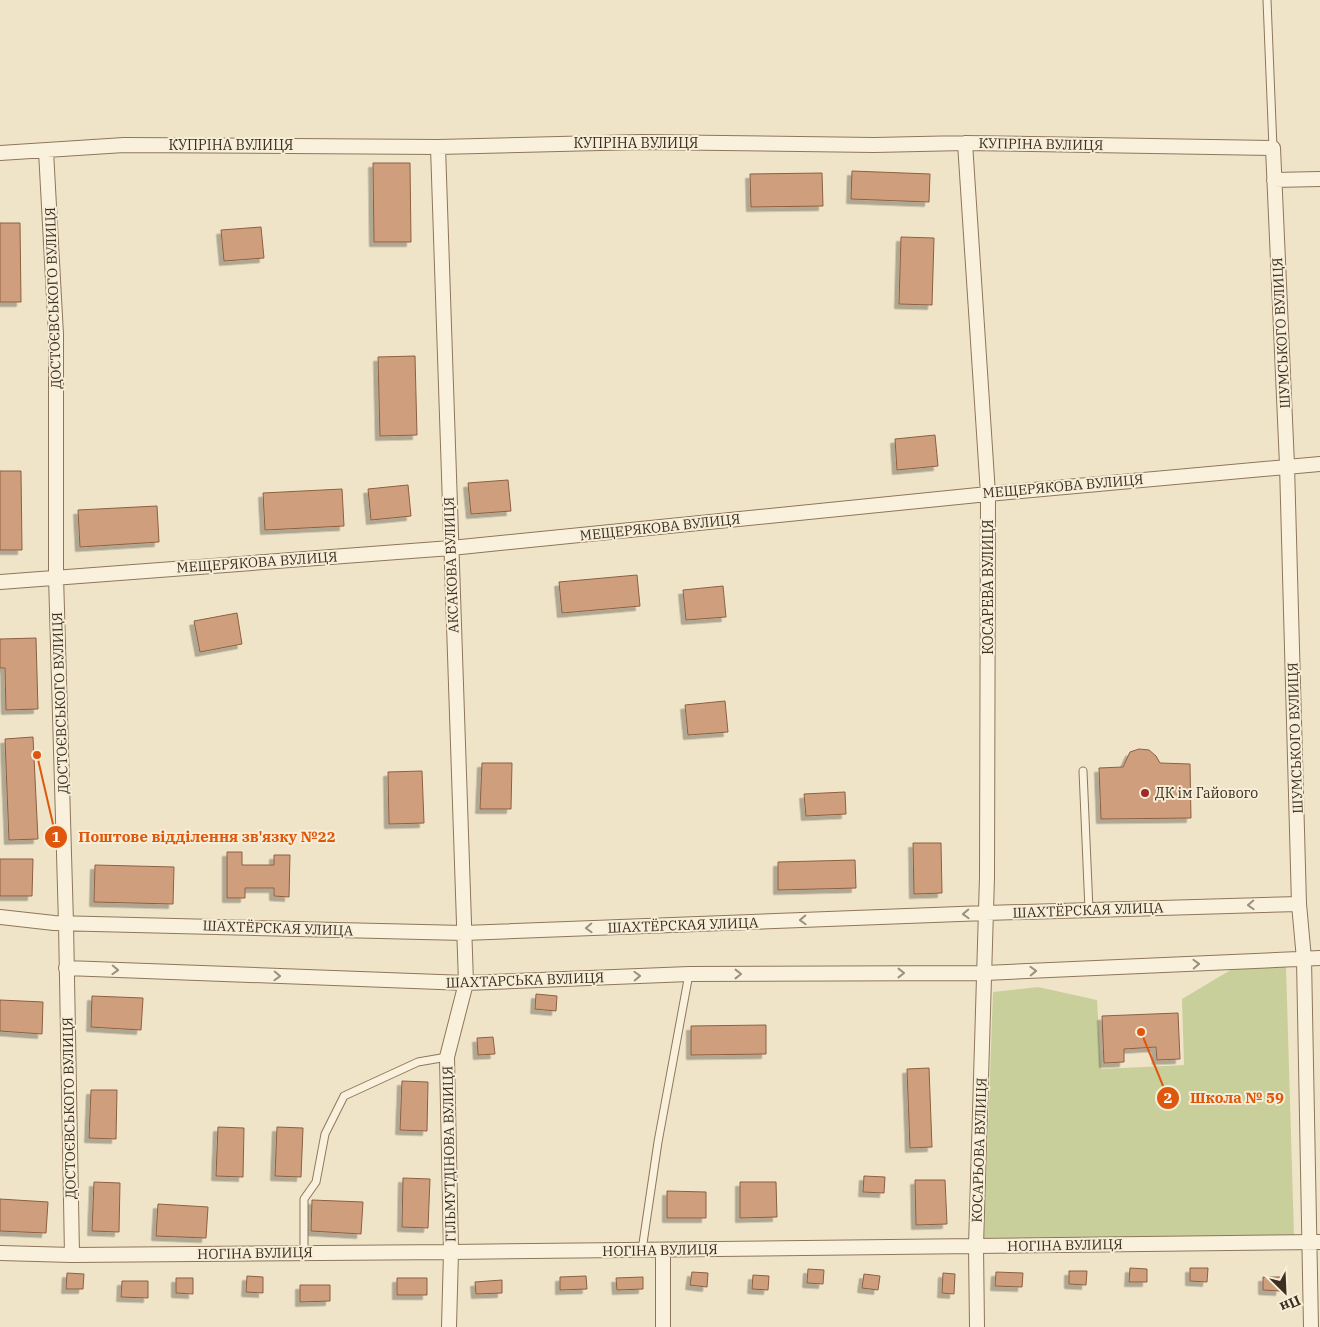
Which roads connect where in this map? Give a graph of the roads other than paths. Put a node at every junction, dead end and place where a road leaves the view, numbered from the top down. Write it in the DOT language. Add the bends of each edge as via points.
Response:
graph roads {
  1 [pos="1267,0"];
  2 [pos="965,143"];
  3 [pos="438,147"];
  4 [pos="1273,148"];
  5 [pos="46,151"];
  6 [pos="0,154"];
  7 [pos="1320,179"];
  8 [pos="1274,180"];
  9 [pos="1320,464"];
  10 [pos="1287,465"];
  11 [pos="988,494"];
  12 [pos="451,548"];
  13 [pos="56,576"];
  14 [pos="0,582"];
  15 [pos="1083,771"];
  16 [pos="1300,904"];
  17 [pos="1089,910"];
  18 [pos="986,913"];
  19 [pos="0,917"];
  20 [pos="66,923"];
  21 [pos="464,933"];
  22 [pos="1320,958"];
  23 [pos="1304,959"];
  24 [pos="66,968"];
  25 [pos="985,973"];
  26 [pos="689,974"];
  27 [pos="466,983"];
  28 [pos="447,1057"];
  29 [pos="1314,1242"];
  30 [pos="976,1246"];
  31 [pos="642,1250"];
  32 [pos="663,1250"];
  33 [pos="304,1252"];
  34 [pos="451,1252"];
  35 [pos="0,1253"];
  36 [pos="72,1255"];
  37 [pos="450,1327"];
  38 [pos="663,1327"];
  39 [pos="977,1327"];
  40 [pos="1311,1327"];
  1 -- 4 [label="lane"];
  2 -- 3 [label="street, КУПРІНА ВУЛИЦЯ" via="641,142"];
  2 -- 4 [label="street, КУПРІНА ВУЛИЦЯ"];
  2 -- 11 [label="street, КОСАРЕВА ВУЛИЦЯ"];
  3 -- 5 [label="street, КУПРІНА ВУЛИЦЯ" via="124,145"];
  3 -- 12 [label="street, АКСАКОВА ВУЛИЦЯ"];
  4 -- 8 [label="street, ШУМСЬКОГО ВУЛИЦЯ"];
  5 -- 6 [label="street, КУПРІНА ВУЛИЦЯ"];
  5 -- 13 [label="street, ДОСТОЄВСЬКОГО ВУЛИЦЯ" via="56,335"];
  7 -- 8 [label="street"];
  8 -- 10 [label="street, ШУМСЬКОГО ВУЛИЦЯ"];
  9 -- 10 [label="street, МЕЩЕРЯКОВА ВУЛИЦЯ"];
  10 -- 11 [label="street, МЕЩЕРЯКОВА ВУЛИЦЯ"];
  10 -- 16 [label="street, ШУМСЬКОГО ВУЛИЦЯ"];
  11 -- 12 [label="street, МЕЩЕРЯКОВА ВУЛИЦЯ"];
  11 -- 18 [label="street, КОСАРЕВА ВУЛИЦЯ"];
  12 -- 13 [label="street, МЕЩЕРЯКОВА ВУЛИЦЯ"];
  12 -- 21 [label="street, АКСАКОВА ВУЛИЦЯ"];
  13 -- 14 [label="street, МЕЩЕРЯКОВА ВУЛИЦЯ"];
  13 -- 20 [label="street, ДОСТОЄВСЬКОГО ВУЛИЦЯ"];
  15 -- 17 [label="lane"];
  16 -- 17 [label="street, ШАХТЁРСКАЯ УЛИЦА, one-way"];
  16 -- 23 [label="street, ШУМСЬКОГО ВУЛИЦЯ"];
  17 -- 18 [label="street, ШАХТЁРСКАЯ УЛИЦА"];
  18 -- 21 [label="street, ШАХТЁРСКАЯ УЛИЦА, one-way"];
  18 -- 25 [label="street, КОСАРЕВА ВУЛИЦЯ"];
  19 -- 20 [label="street, ШАХТЁРСКАЯ УЛИЦА"];
  20 -- 21 [label="street, ШАХТЁРСКАЯ УЛИЦА"];
  20 -- 24 [label="street, ДОСТОЄВСЬКОГО ВУЛИЦЯ"];
  21 -- 27 [label="street, АКСАКОВА ВУЛИЦЯ"];
  22 -- 23 [label="street, ШАХТАРСЬКА ВУЛИЦЯ"];
  25 -- 23 [label="street, ШАХТАРСЬКА ВУЛИЦЯ, one-way"];
  23 -- 29 [label="street, ШУМСЬКОГО ВУЛИЦЯ"];
  24 -- 27 [label="street, ШАХТАРСЬКА ВУЛИЦЯ, one-way"];
  24 -- 36 [label="street, ДОСТОЄВСЬКОГО ВУЛИЦЯ"];
  26 -- 25 [label="street, ШАХТАРСЬКА ВУЛИЦЯ, one-way"];
  25 -- 30 [label="street, КОСАРЬОВА ВУЛИЦЯ"];
  27 -- 26 [label="street, ШАХТАРСЬКА ВУЛИЦЯ, one-way"];
  26 -- 31 [label="lane"];
  27 -- 28 [label="street, ГІЛЬМУТДІНОВА ВУЛИЦЯ"];
  28 -- 33 [label="lane" via="418,1062 344,1096 325,1134 316,1182 304,1199"];
  28 -- 34 [label="street, ГІЛЬМУТДІНОВА ВУЛИЦЯ"];
  29 -- 30 [label="street, НОГІНА ВУЛИЦЯ"];
  29 -- 40 [label="street, ШУМСЬКОГО ВУЛИЦЯ"];
  30 -- 32 [label="street, НОГІНА ВУЛИЦЯ"];
  30 -- 39 [label="street, КОСАРЬОВА ВУЛИЦЯ"];
  31 -- 32 [label="street, НОГІНА ВУЛИЦЯ"];
  31 -- 34 [label="street, НОГІНА ВУЛИЦЯ"];
  32 -- 38 [label="street"];
  33 -- 34 [label="street, НОГІНА ВУЛИЦЯ"];
  33 -- 36 [label="street, НОГІНА ВУЛИЦЯ"];
  34 -- 37 [label="street, ГІЛЬМУТДІНОВА ВУЛИЦЯ"];
  35 -- 36 [label="street, НОГІНА ВУЛИЦЯ"];
}
